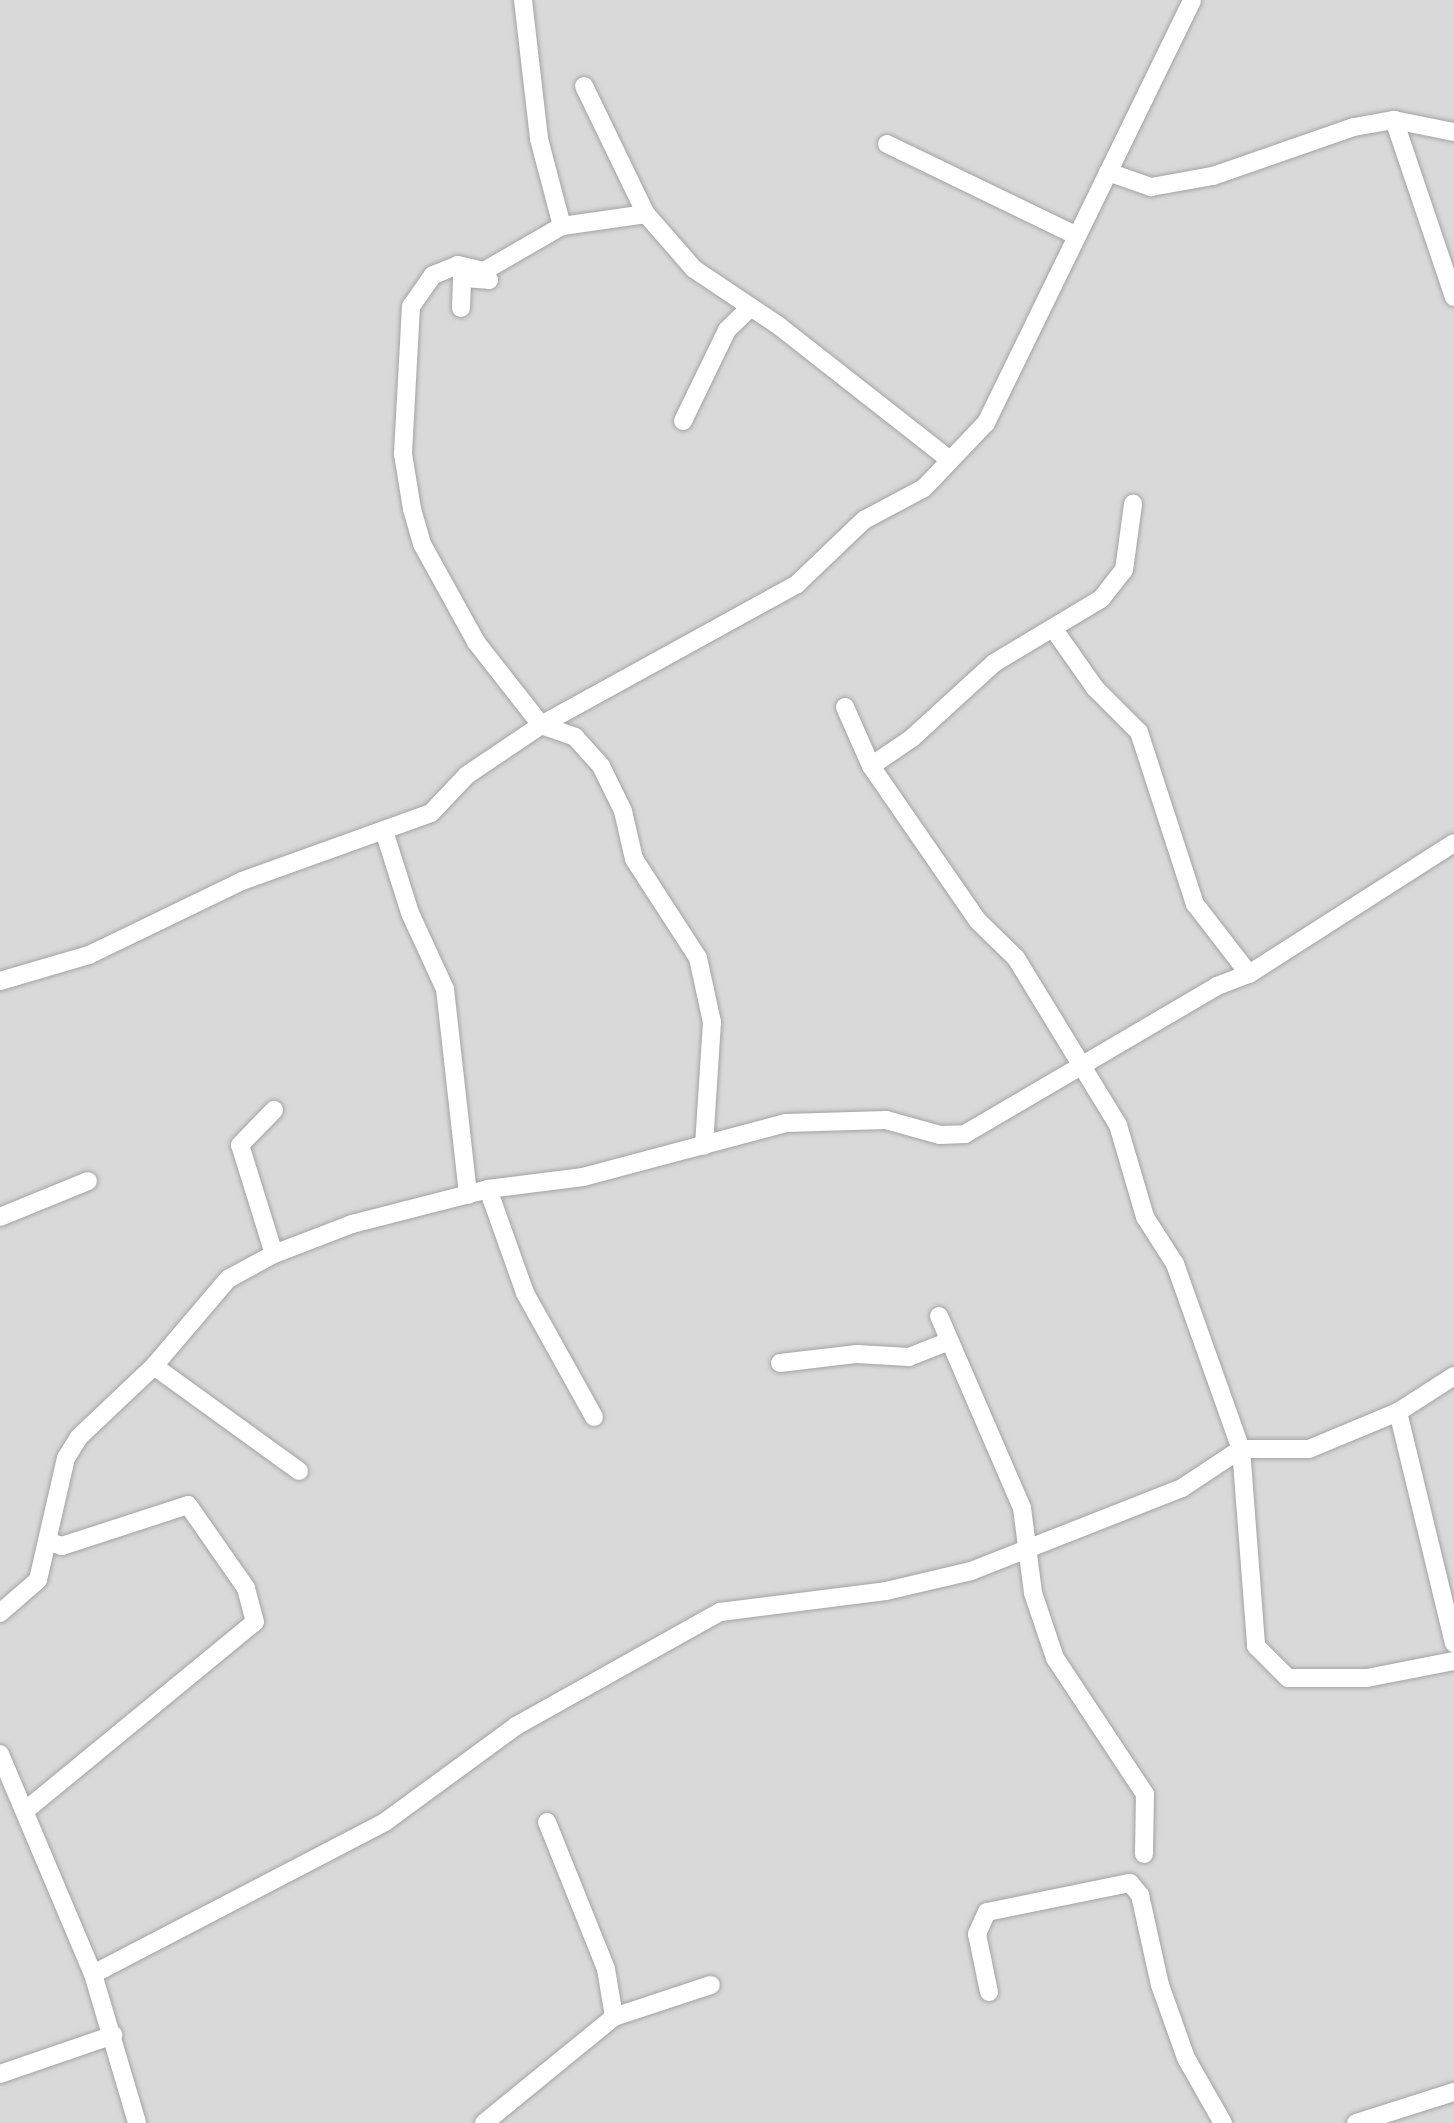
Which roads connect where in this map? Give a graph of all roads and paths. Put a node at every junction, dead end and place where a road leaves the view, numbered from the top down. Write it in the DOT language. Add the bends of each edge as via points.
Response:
graph roads {
  1 [pos="522,0"];
  2 [pos="1192,0"];
  3 [pos="584,86"];
  4 [pos="1394,120"];
  5 [pos="1454,132"];
  6 [pos="888,144"];
  7 [pos="1108,172"];
  8 [pos="646,214"];
  9 [pos="562,226"];
  10 [pos="1073,234"];
  11 [pos="484,271"];
  12 [pos="1454,297"];
  13 [pos="461,308"];
  14 [pos="750,308"];
  15 [pos="683,422"];
  16 [pos="950,460"];
  17 [pos="1133,504"];
  18 [pos="1054,632"];
  19 [pos="845,707"];
  20 [pos="541,725"];
  21 [pos="871,766"];
  22 [pos="385,834"];
  23 [pos="1454,843"];
  24 [pos="232,896"];
  25 [pos="1249,974"];
  26 [pos="0,981"];
  27 [pos="0,989"];
  28 [pos="1082,1066"];
  29 [pos="274,1110"];
  30 [pos="704,1146"];
  31 [pos="88,1181"];
  32 [pos="488,1189"];
  33 [pos="468,1195"];
  34 [pos="0,1217"];
  35 [pos="274,1254"];
  36 [pos="938,1316"];
  37 [pos="949,1341"];
  38 [pos="780,1363"];
  39 [pos="154,1366"];
  40 [pos="1454,1376"];
  41 [pos="1398,1412"];
  42 [pos="594,1417"];
  43 [pos="1242,1450"];
  44 [pos="299,1471"];
  45 [pos="50,1542"];
  46 [pos="1031,1549"];
  47 [pos="0,1613"];
  48 [pos="1454,1643"];
  49 [pos="1454,1662"];
  50 [pos="0,1754"];
  51 [pos="26,1810"];
  52 [pos="546,1822"];
  53 [pos="1144,1854"];
  54 [pos="93,1974"];
  55 [pos="711,1986"];
  56 [pos="989,1992"];
  57 [pos="614,2016"];
  58 [pos="113,2035"];
  59 [pos="0,2074"];
  60 [pos="1454,2092"];
  61 [pos="137,2123"];
  62 [pos="484,2123"];
  63 [pos="1223,2123"];
  64 [pos="1356,2123"];
  1 -- 9 [label="street" via="540,140"];
  2 -- 7 [label="street"];
  3 -- 8 [label="street"];
  4 -- 5 [label="street"];
  4 -- 7 [label="street" via="1354,126 1212,176 1151,187"];
  4 -- 12 [label="street"];
  6 -- 10 [label="street"];
  7 -- 10 [label="street"];
  8 -- 9 [label="street"];
  8 -- 14 [label="street" via="694,269"];
  9 -- 11 [label="street"];
  10 -- 16 [label="street" via="986,423"];
  11 -- 13 [label="street" via="489,280 462,278"];
  11 -- 20 [label="street" via="458,265 415,296 403,454 422,544 476,642"];
  14 -- 15 [label="street" via="727,330"];
  14 -- 16 [label="street"];
  16 -- 20 [label="street" via="924,488 864,520 796,585"];
  17 -- 18 [label="street" via="1124,570 1100,599"];
  18 -- 21 [label="street" via="994,662 912,738"];
  18 -- 25 [label="street" via="1095,688 1139,732 1195,904"];
  19 -- 21 [label="street"];
  20 -- 22 [label="street" via="467,775 431,813"];
  20 -- 30 [label="street" via="575,737 602,766 623,811 634,859 705,975 712,1022 706,1081 712,1098"];
  21 -- 28 [label="street" via="978,920 1016,958"];
  22 -- 26 [label="street" via="338,842 89,955"];
  22 -- 33 [label="street" via="410,913 445,990"];
  23 -- 25 [label="street"];
  24 -- 27 [label="street" via="113,958"];
  25 -- 28 [label="street" via="1216,986"];
  28 -- 30 [label="street" via="965,1134 940,1135 886,1120 786,1122"];
  28 -- 43 [label="street" via="1118,1125 1145,1217 1175,1264"];
  29 -- 35 [label="street" via="240,1145"];
  30 -- 32 [label="street" via="583,1177"];
  31 -- 34 [label="street"];
  32 -- 33 [label="street"];
  32 -- 42 [label="street" via="525,1293"];
  33 -- 35 [label="street" via="352,1224"];
  35 -- 39 [label="street" via="228,1280"];
  36 -- 37 [label="street"];
  37 -- 38 [label="street" via="908,1356"];
  37 -- 46 [label="street" via="1022,1508"];
  39 -- 44 [label="street"];
  39 -- 45 [label="street" via="79,1436 66,1458"];
  40 -- 41 [label="street"];
  41 -- 43 [label="street" via="1309,1448"];
  41 -- 48 [label="street"];
  43 -- 46 [label="street" via="1182,1488"];
  43 -- 49 [label="street" via="1256,1646 1288,1678 1366,1678"];
  45 -- 47 [label="street" via="38,1580"];
  45 -- 51 [label="street" via="62,1546 188,1505 246,1588 256,1622"];
  46 -- 53 [label="street" via="1033,1594 1054,1658 1146,1794"];
  46 -- 54 [label="street" via="886,1591 720,1612 516,1726 386,1822"];
  50 -- 51 [label="street"];
  51 -- 54 [label="street"];
  52 -- 57 [label="street" via="606,1969"];
  54 -- 58 [label="street"];
  55 -- 57 [label="street"];
  56 -- 63 [label="street" via="977,1934 987,1912 1130,1883 1140,1895 1160,1985 1186,2058"];
  57 -- 62 [label="street"];
  58 -- 59 [label="street"];
  58 -- 61 [label="street"];
  60 -- 64 [label="street"];
}
